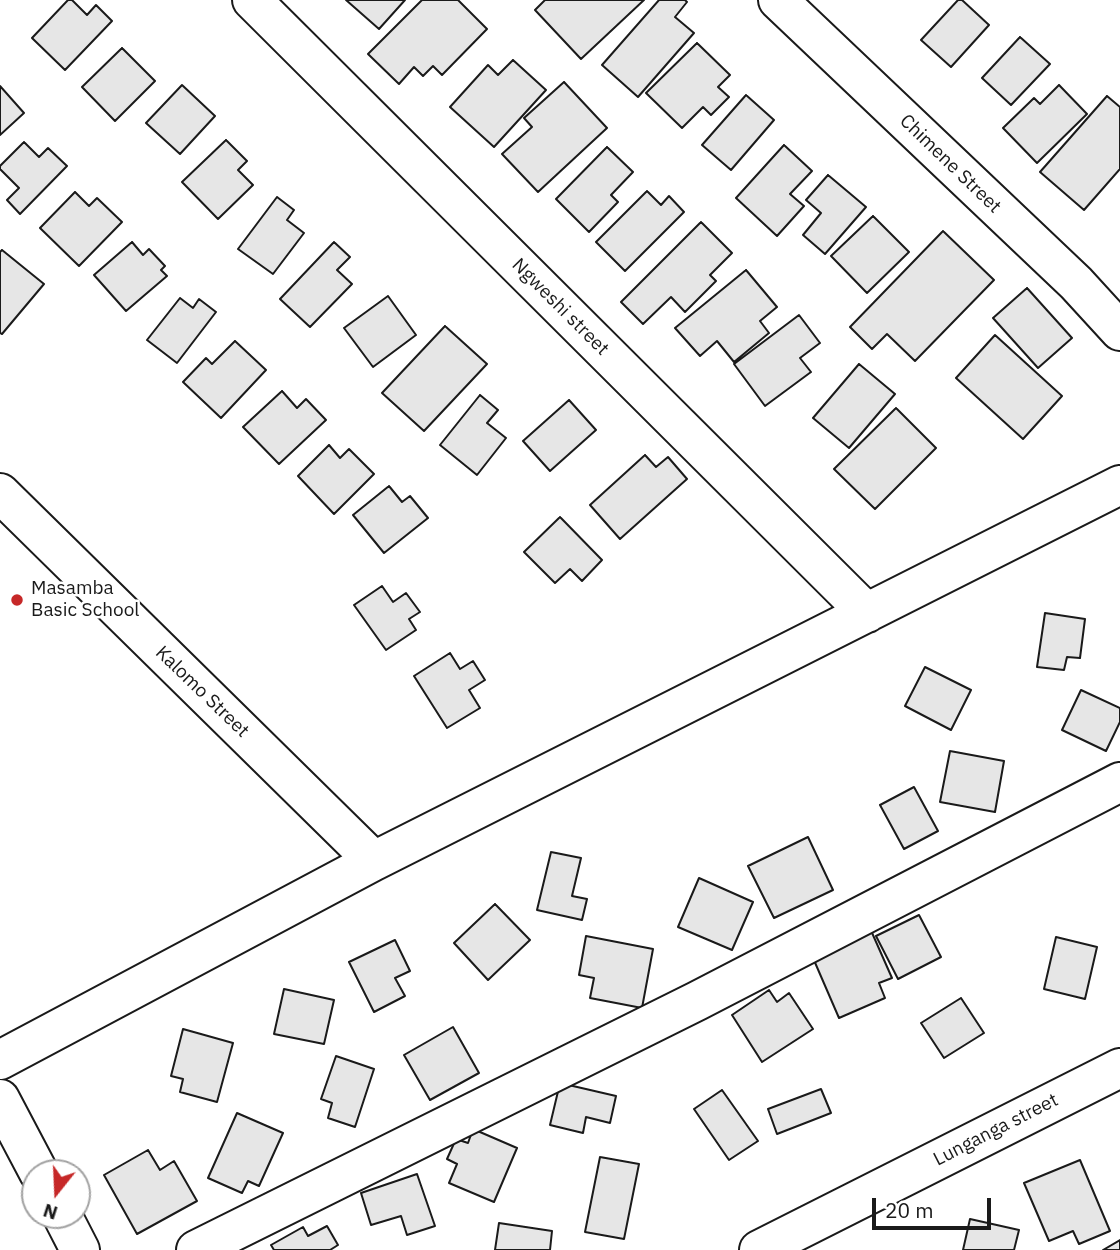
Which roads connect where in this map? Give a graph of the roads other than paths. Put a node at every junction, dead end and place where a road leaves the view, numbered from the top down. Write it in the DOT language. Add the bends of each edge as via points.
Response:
graph roads {
  1 [pos="252,0"];
  2 [pos="778,0"];
  3 [pos="1120,331"];
  4 [pos="1120,485"];
  5 [pos="0,494"];
  6 [pos="867,613"];
  7 [pos="1120,782"];
  8 [pos="374,861"];
  9 [pos="0,1060"];
  10 [pos="1120,1068"];
  11 [pos="0,1099"];
  12 [pos="32,1159"];
  13 [pos="69,1229"];
  14 [pos="80,1250"];
  15 [pos="196,1250"];
  16 [pos="759,1250"];
  1 -- 6 [label="street, Ngweshi street"];
  2 -- 3 [label="street, Chimene Street" via="1076,283"];
  4 -- 6 [label="street"];
  5 -- 8 [label="street, Kalomo Street"];
  6 -- 8 [label="street"];
  7 -- 15 [label="street" via="696,1001"];
  8 -- 9 [label="street"];
  10 -- 16 [label="street, Lunganga street"];
  11 -- 12 [label="street"];
  13 -- 14 [label="street"];
}
